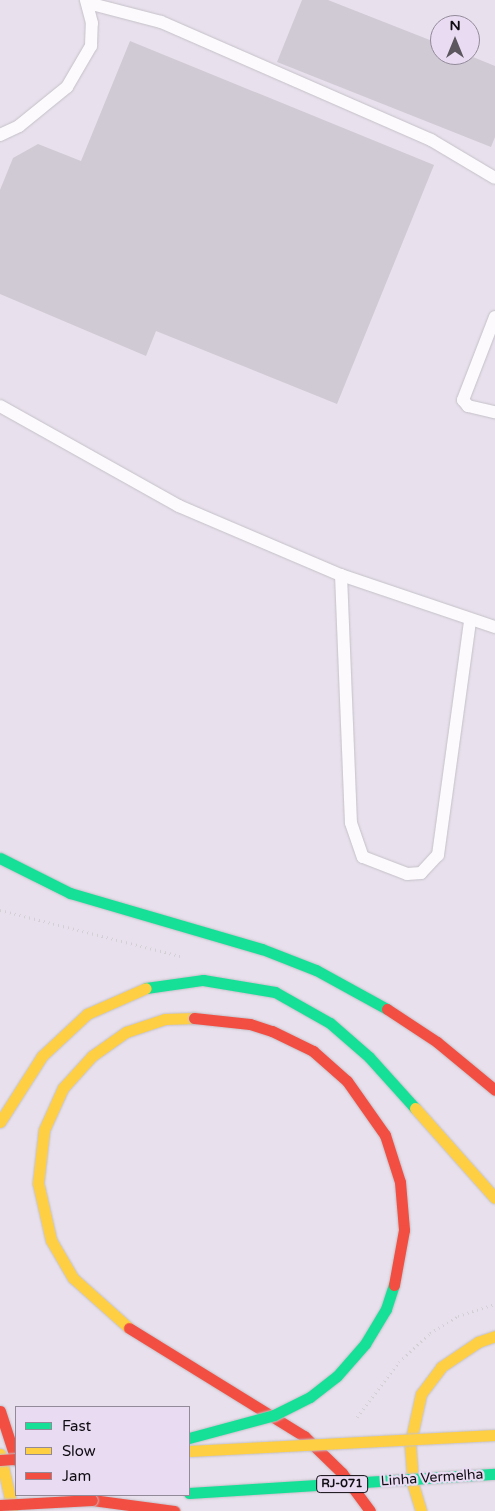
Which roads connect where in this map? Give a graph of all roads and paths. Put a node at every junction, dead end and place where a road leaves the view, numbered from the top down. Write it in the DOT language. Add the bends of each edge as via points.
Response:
graph roads {
  1 [pos="87,2"];
  2 [pos="0,135"];
  3 [pos="495,178"];
  4 [pos="495,317"];
  5 [pos="0,406"];
  6 [pos="495,412"];
  7 [pos="341,575"];
  8 [pos="470,621"];
  9 [pos="495,627"];
  10 [pos="0,858"];
  11 [pos="29,1074"];
  12 [pos="9,1086"];
  13 [pos="495,1090"];
  14 [pos="0,1122"];
  15 [pos="495,1198"];
  16 [pos="495,1304"];
  17 [pos="495,1336"];
  18 [pos="0,1411"];
  19 [pos="274,1415"];
  20 [pos="274,1415"];
  21 [pos="274,1415"];
  22 [pos="274,1415"];
  23 [pos="348,1422"];
  24 [pos="495,1435"];
  25 [pos="190,1438"];
  26 [pos="190,1451"];
  27 [pos="0,1454"];
  28 [pos="15,1457"];
  29 [pos="0,1460"];
  30 [pos="15,1460"];
  31 [pos="495,1474"];
  32 [pos="190,1494"];
  33 [pos="28,1496"];
  34 [pos="146,1496"];
  35 [pos="92,1500"];
  36 [pos="0,1505"];
  37 [pos="13,1511"];
  38 [pos="33,1511"];
  39 [pos="174,1511"];
  40 [pos="370,1511"];
  41 [pos="421,1511"];
  1 -- 2 [label="lane" via="91,46 67,87 19,126"];
  1 -- 3 [label="lane" via="161,22 432,140"];
  4 -- 6 [label="lane" via="463,400 468,406"];
  5 -- 7 [label="lane" via="179,506"];
  7 -- 8 [label="lane"];
  7 -- 8 [label="lane" via="351,823 363,857 407,874 422,873 438,855"];
  8 -- 9 [label="lane"];
  10 -- 13 [label="highway" via="70,893 262,949 316,970 393,1012 437,1042"];
  11 -- 12 [label="highway"];
  11 -- 14 [label="highway"];
  11 -- 15 [label="highway" via="69,1028 127,993 153,986 203,980 260,988 308,1008 350,1040"];
  16 -- 23 [label="path" via="458,1316 430,1333 400,1362 368,1407"];
  17 -- 41 [label="highway" via="478,1342 441,1368 421,1394 410,1444 413,1484"];
  18 -- 28 [label="highway"];
  19 -- 25 [label="highway, bridge"];
  20 -- 21 [label="highway, bridge" via="310,1397 337,1376 365,1344 386,1309 398,1276 404,1230 400,1182 385,1135 347,1081 312,1051 272,1031 240,1022 165,1019 126,1032 92,1056 63,1088 44,1130 39,1157 41,1200 51,1240 73,1278 91,1298 141,1338"];
  22 -- 40 [label="highway, bridge" via="304,1436 342,1474"];
  24 -- 26 [label="highway, bridge"];
  27 -- 37 [label="highway"];
  29 -- 30 [label="highway, bridge"];
  31 -- 32 [label="highway, Linha Vermelha / RJ-071, bridge"];
  33 -- 38 [label="highway"];
  34 -- 35 [label="highway"];
  35 -- 36 [label="highway, bridge"];
  35 -- 39 [label="highway"];
}
